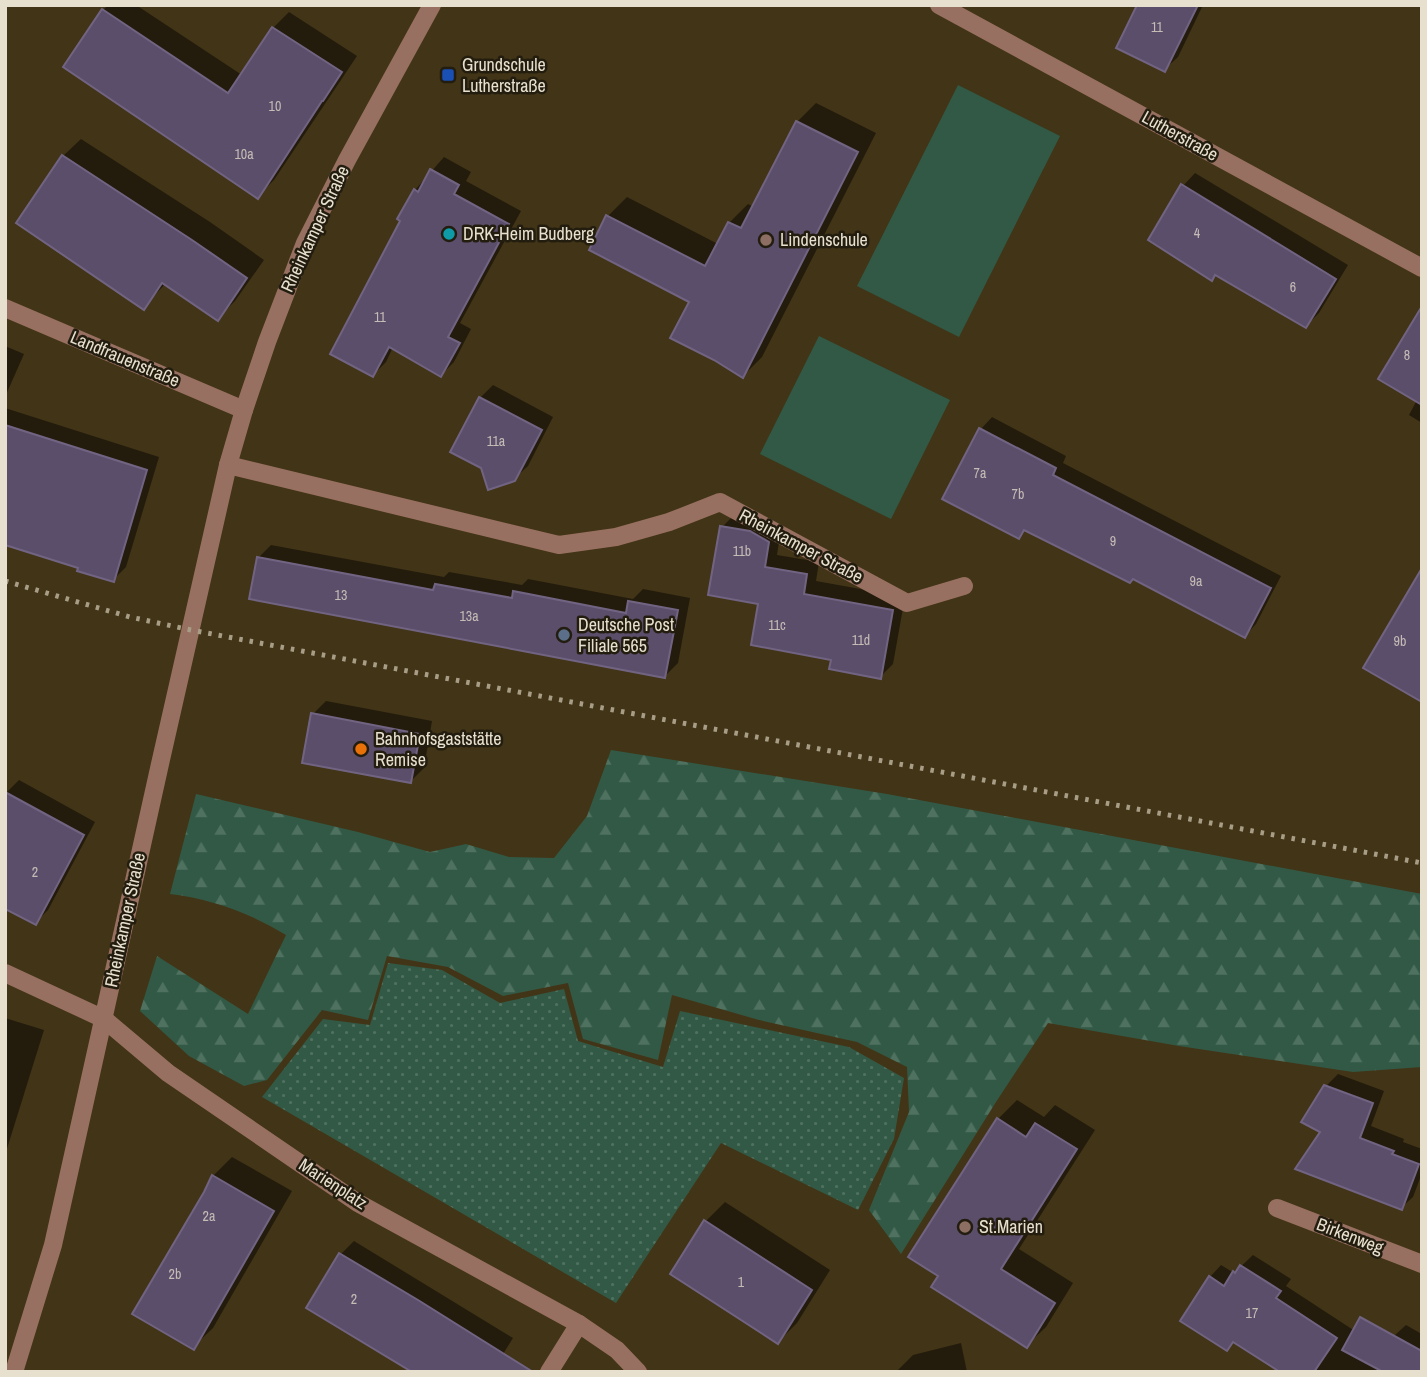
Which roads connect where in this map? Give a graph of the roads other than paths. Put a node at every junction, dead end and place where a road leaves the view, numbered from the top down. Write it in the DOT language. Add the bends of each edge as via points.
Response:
graph roads {
  1 [pos="432,5"];
  2 [pos="939,5"];
  3 [pos="1422,268"];
  4 [pos="5,309"];
  5 [pos="244,410"];
  6 [pos="228,465"];
  7 [pos="964,586"];
  8 [pos="5,973"];
  9 [pos="104,1019"];
  10 [pos="1277,1208"];
  11 [pos="1422,1264"];
  12 [pos="579,1324"];
  13 [pos="14,1372"];
  14 [pos="549,1372"];
  15 [pos="638,1372"];
  1 -- 5 [label="street, Rheinkamper Straße" via="305,243"];
  2 -- 3 [label="street, Lutherstraße"];
  4 -- 5 [label="street, Landfrauenstraße"];
  5 -- 6 [label="street, Rheinkamper Straße"];
  6 -- 7 [label="street, Rheinkamper Straße" via="559,545 616,537 720,502 908,603"];
  6 -- 9 [label="street, Rheinkamper Straße"];
  8 -- 9 [label="street, Marienplatz"];
  9 -- 12 [label="street, Marienplatz" via="168,1073 358,1203"];
  9 -- 13 [label="street, Rheinkamper Straße" via="53,1245"];
  10 -- 11 [label="street, Birkenweg"];
  12 -- 14 [label="street"];
  12 -- 15 [label="street, Marienplatz" via="617,1350"];
}
